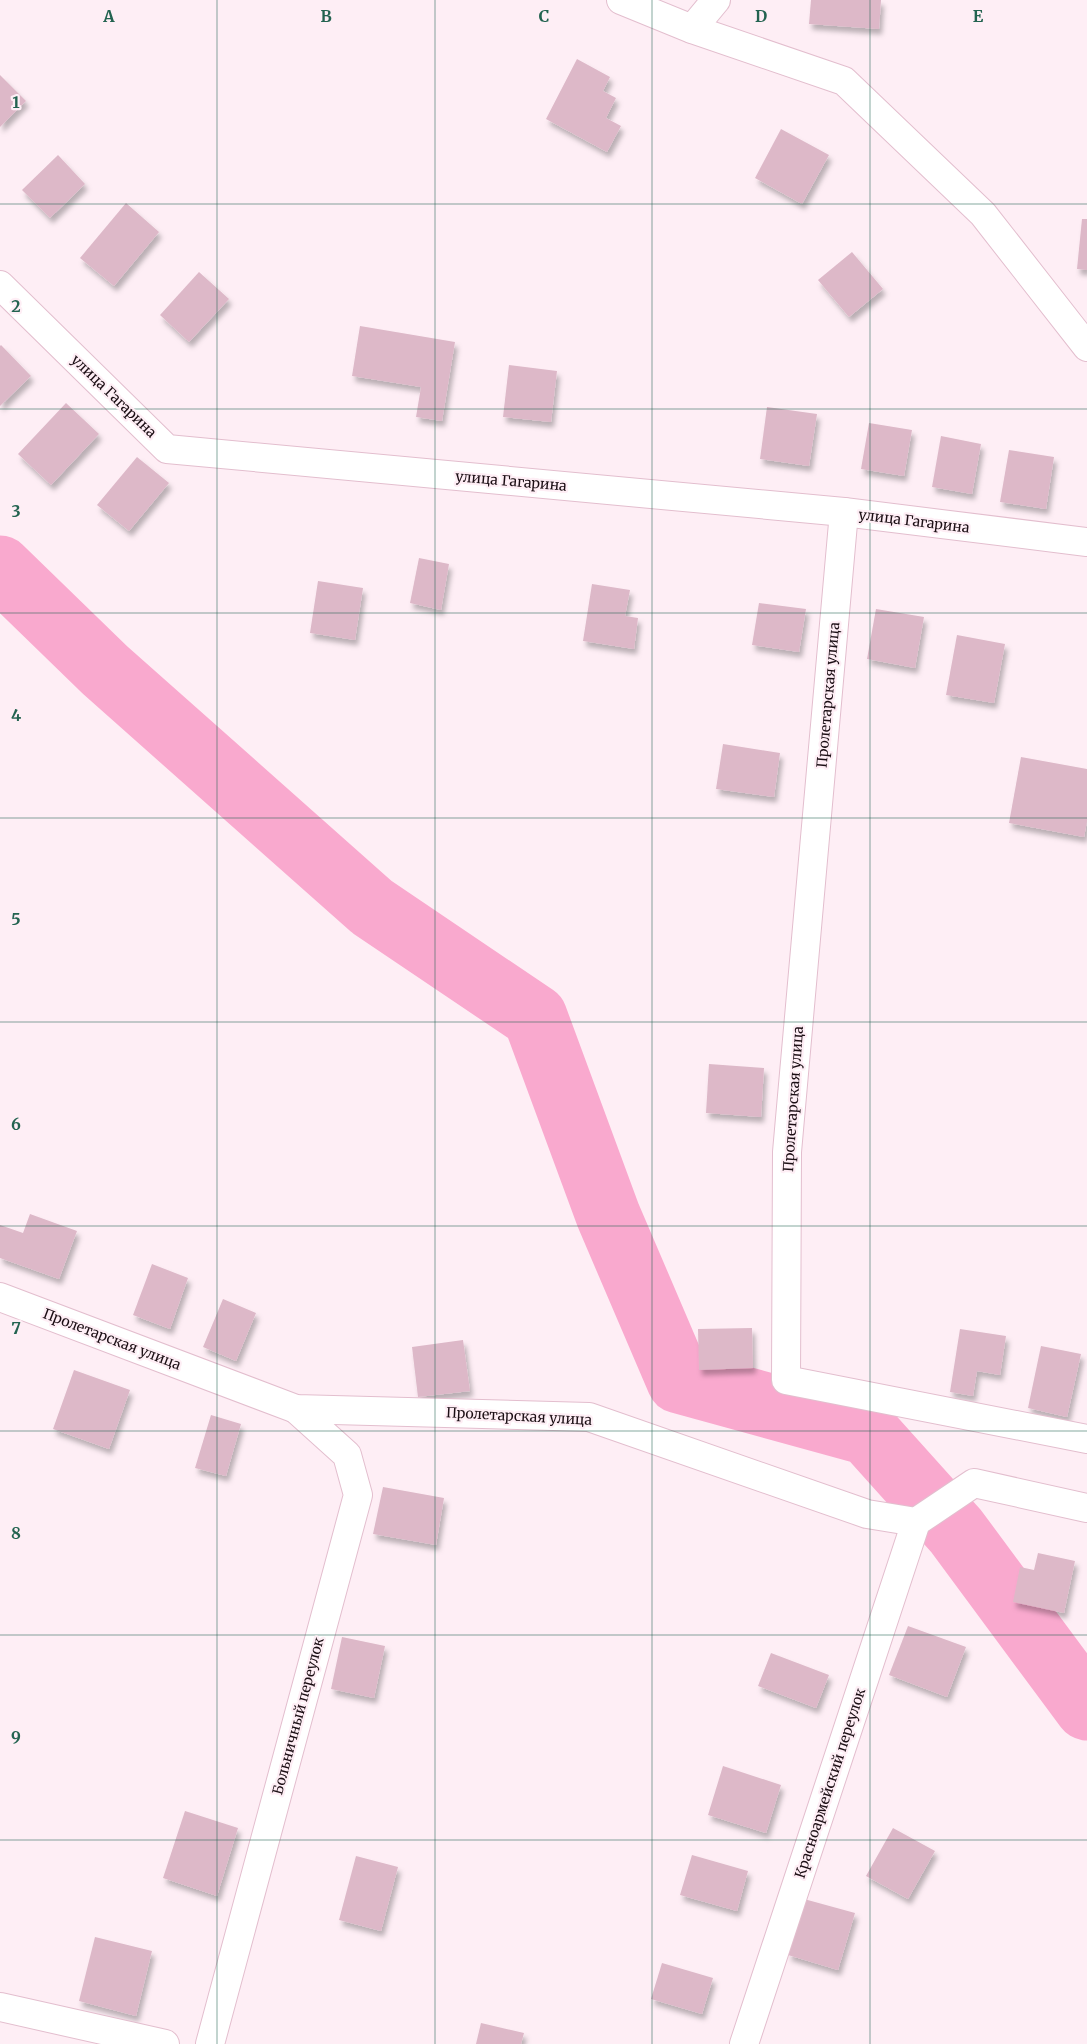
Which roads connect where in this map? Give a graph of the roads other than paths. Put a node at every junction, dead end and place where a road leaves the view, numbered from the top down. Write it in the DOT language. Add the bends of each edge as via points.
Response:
graph roads {
  1 [pos="621,0"];
  2 [pos="716,0"];
  3 [pos="692,29"];
  4 [pos="0,285"];
  5 [pos="1087,347"];
  6 [pos="844,512"];
  7 [pos="1087,542"];
  8 [pos="0,1296"];
  9 [pos="296,1409"];
  10 [pos="1087,1439"];
  11 [pos="1087,1508"];
  12 [pos="917,1521"];
  13 [pos="0,2007"];
  14 [pos="165,2044"];
  15 [pos="210,2044"];
  16 [pos="744,2044"];
  1 -- 3 [label="street"];
  2 -- 3 [label="street"];
  3 -- 5 [label="street" via="844,81 983,214"];
  4 -- 6 [label="street, улица Гагарина" via="167,449"];
  6 -- 7 [label="street, улица Гагарина"];
  6 -- 10 [label="street, Пролетарская улица" via="787,1152 786,1380"];
  8 -- 9 [label="street, Пролетарская улица"];
  9 -- 12 [label="street, Пролетарская улица" via="589,1416 867,1514"];
  9 -- 15 [label="street, Больничный переулок" via="347,1456 358,1496"];
  11 -- 12 [label="street" via="974,1483"];
  12 -- 16 [label="street, Красноармейский переулок"];
  13 -- 14 [label="street"];
}
